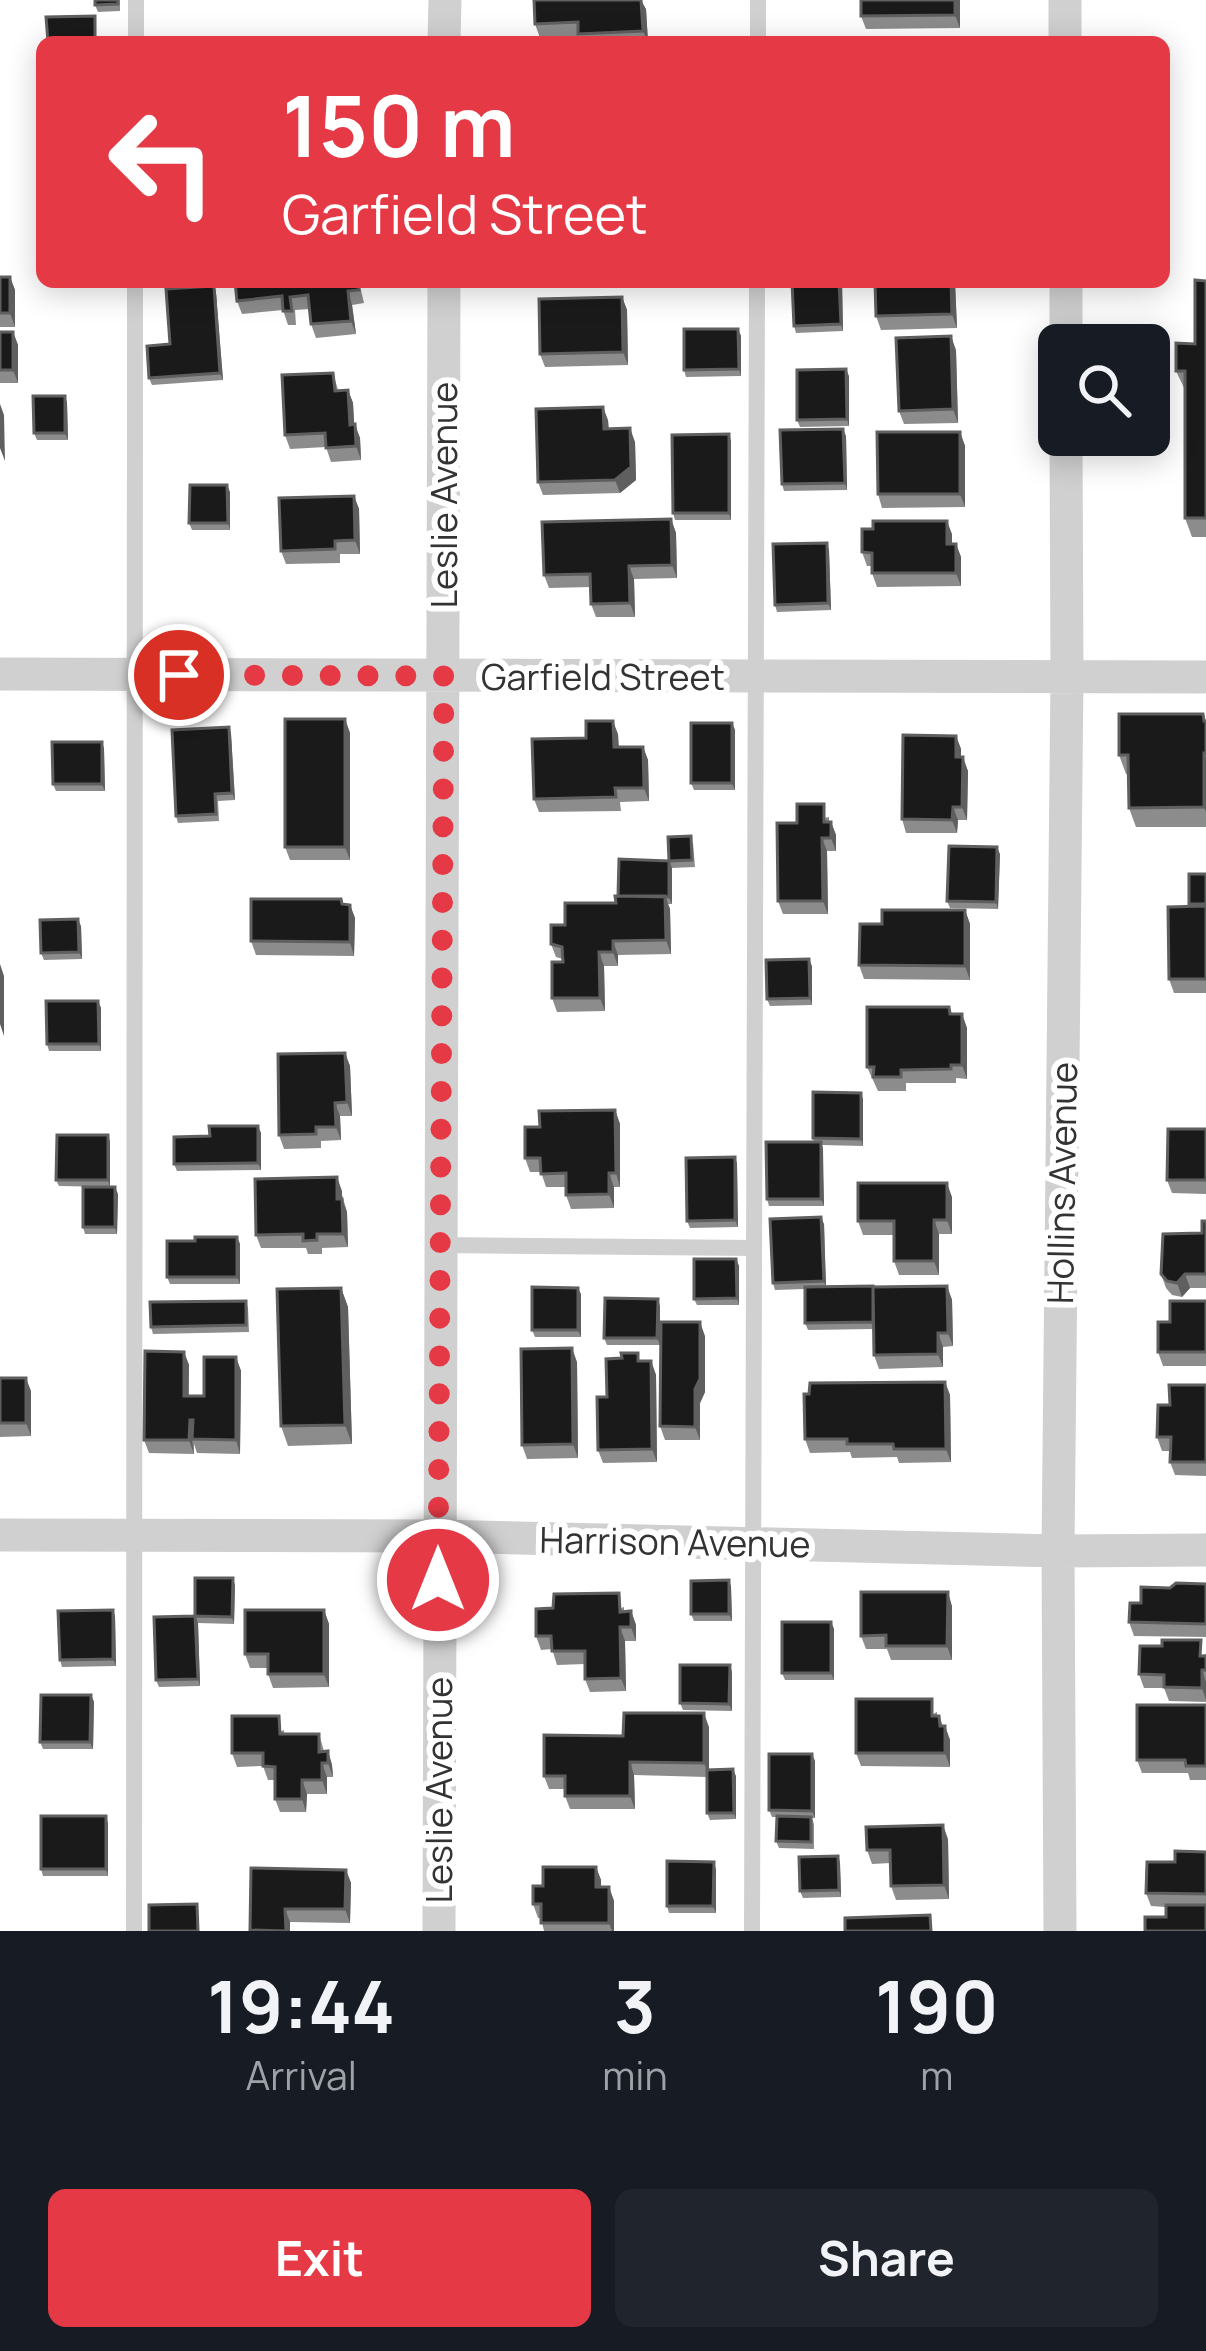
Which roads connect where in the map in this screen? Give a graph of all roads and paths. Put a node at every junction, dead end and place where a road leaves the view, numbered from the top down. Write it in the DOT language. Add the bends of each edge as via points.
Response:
graph roads {
  1 [pos="136,0"];
  2 [pos="445,0"];
  3 [pos="758,0"];
  4 [pos="1065,0"];
  5 [pos="136,36"];
  6 [pos="445,36"];
  7 [pos="758,36"];
  8 [pos="1065,36"];
  9 [pos="135,288"];
  10 [pos="444,288"];
  11 [pos="757,288"];
  12 [pos="1066,288"];
  13 [pos="1066,324"];
  14 [pos="1066,456"];
  15 [pos="0,674"];
  16 [pos="135,675"];
  17 [pos="444,676"];
  18 [pos="755,677"];
  19 [pos="1067,677"];
  20 [pos="1206,677"];
  21 [pos="440,1245"];
  22 [pos="753,1248"];
  23 [pos="0,1535"];
  24 [pos="133,1535"];
  25 [pos="438,1536"];
  26 [pos="752,1544"];
  27 [pos="1206,1550"];
  28 [pos="1058,1551"];
  29 [pos="134,1931"];
  30 [pos="439,1931"];
  31 [pos="752,1931"];
  32 [pos="1060,1931"];
  1 -- 5 [label="lane"];
  2 -- 6 [label="street"];
  3 -- 7 [label="lane"];
  4 -- 8 [label="street"];
  9 -- 16 [label="lane"];
  10 -- 17 [label="street, Leslie Avenue"];
  11 -- 18 [label="lane"];
  12 -- 13 [label="street"];
  14 -- 19 [label="street, Hollins Avenue"];
  15 -- 16 [label="street, Garfield Street"];
  16 -- 17 [label="street, Garfield Street"];
  16 -- 24 [label="lane"];
  17 -- 18 [label="street, Garfield Street"];
  17 -- 21 [label="street, Leslie Avenue"];
  18 -- 19 [label="street, Garfield Street"];
  18 -- 22 [label="lane"];
  19 -- 20 [label="street, Garfield Street"];
  19 -- 28 [label="street, Hollins Avenue"];
  21 -- 22 [label="lane"];
  21 -- 25 [label="street, Leslie Avenue"];
  22 -- 26 [label="lane"];
  23 -- 24 [label="street, Harrison Avenue"];
  24 -- 25 [label="street, Harrison Avenue"];
  24 -- 29 [label="lane"];
  25 -- 26 [label="street, Harrison Avenue"];
  25 -- 30 [label="street, Leslie Avenue"];
  26 -- 28 [label="street, Harrison Avenue"];
  26 -- 31 [label="lane"];
  27 -- 28 [label="street, Harrison Avenue"];
  28 -- 32 [label="street, Hollins Avenue"];
}
